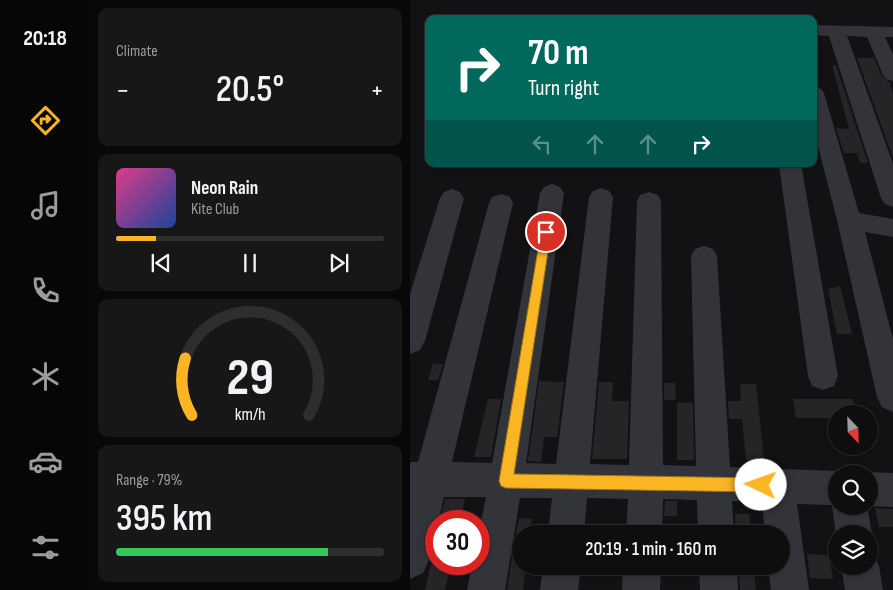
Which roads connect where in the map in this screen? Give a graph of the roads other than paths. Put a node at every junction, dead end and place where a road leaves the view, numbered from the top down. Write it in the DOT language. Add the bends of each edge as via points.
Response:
graph roads {
  1 [pos="817,30"];
  2 [pos="836,30"];
  3 [pos="873,31"];
  4 [pos="893,32"];
  5 [pos="893,76"];
  6 [pos="817,104"];
  7 [pos="790,167"];
  8 [pos="552,193"];
  9 [pos="601,197"];
  10 [pos="452,198"];
  11 [pos="893,198"];
  12 [pos="649,201"];
  13 [pos="501,203"];
  14 [pos="849,220"];
  15 [pos="893,228"];
  16 [pos="704,256"];
  17 [pos="410,341"];
  18 [pos="822,376"];
  19 [pos="893,397"];
  20 [pos="420,479"];
  21 [pos="506,481"];
  22 [pos="572,482"];
  23 [pos="646,482"];
  24 [pos="713,483"];
  25 [pos="777,486"];
  26 [pos="828,488"];
  27 [pos="878,489"];
  28 [pos="893,490"];
  29 [pos="567,525"];
  30 [pos="644,525"];
  31 [pos="715,525"];
  32 [pos="410,560"];
  33 [pos="561,575"];
  34 [pos="642,575"];
  35 [pos="718,575"];
  36 [pos="862,575"];
  37 [pos="486,590"];
  38 [pos="559,590"];
  39 [pos="641,590"];
  40 [pos="719,590"];
  41 [pos="790,590"];
  42 [pos="864,590"];
  1 -- 2 [label="street"];
  2 -- 3 [label="street"];
  2 -- 11 [label="street"];
  3 -- 4 [label="street"];
  3 -- 5 [label="street"];
  6 -- 14 [label="street"];
  7 -- 18 [label="street"];
  8 -- 21 [label="street"];
  9 -- 22 [label="street"];
  10 -- 17 [label="street"];
  12 -- 23 [label="street"];
  13 -- 20 [label="street"];
  14 -- 15 [label="street"];
  14 -- 19 [label="street"];
  16 -- 24 [label="street"];
  20 -- 21 [label="street"];
  20 -- 32 [label="street"];
  21 -- 22 [label="street"];
  21 -- 37 [label="street"];
  22 -- 23 [label="street"];
  22 -- 29 [label="street"];
  23 -- 24 [label="street"];
  23 -- 30 [label="street"];
  24 -- 25 [label="street"];
  24 -- 31 [label="street"];
  25 -- 26 [label="street"];
  25 -- 41 [label="street"];
  27 -- 28 [label="street"];
  33 -- 38 [label="street"];
  34 -- 39 [label="street"];
  35 -- 40 [label="street"];
  36 -- 42 [label="street"];
}
